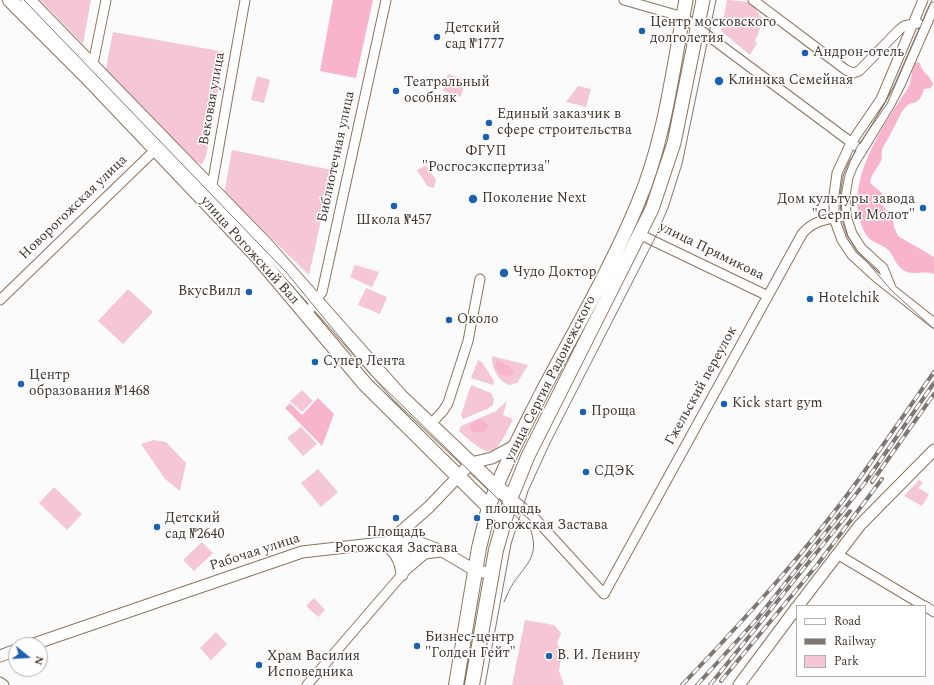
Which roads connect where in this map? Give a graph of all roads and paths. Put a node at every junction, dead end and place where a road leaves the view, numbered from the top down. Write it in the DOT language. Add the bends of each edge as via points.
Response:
graph roads {
  1 [pos="10,0"];
  2 [pos="28,0"];
  3 [pos="106,0"];
  4 [pos="245,0"];
  5 [pos="386,0"];
  6 [pos="624,0"];
  7 [pos="686,0"];
  8 [pos="703,0"];
  9 [pos="753,0"];
  10 [pos="924,0"];
  11 [pos="934,7"];
  12 [pos="683,16"];
  13 [pos="928,22"];
  14 [pos="914,24"];
  15 [pos="697,28"];
  16 [pos="677,46"];
  17 [pos="89,72"];
  18 [pos="852,143"];
  19 [pos="156,149"];
  20 [pos="173,150"];
  21 [pos="862,150"];
  22 [pos="646,182"];
  23 [pos="661,186"];
  24 [pos="211,190"];
  25 [pos="205,202"];
  26 [pos="846,216"];
  27 [pos="641,235"];
  28 [pos="480,279"];
  29 [pos="891,289"];
  30 [pos="768,296"];
  31 [pos="0,300"];
  32 [pos="317,301"];
  33 [pos="306,316"];
  34 [pos="934,323"];
  35 [pos="430,425"];
  36 [pos="514,446"];
  37 [pos="934,450"];
  38 [pos="471,463"];
  39 [pos="458,478"];
  40 [pos="496,487"];
  41 [pos="511,498"];
  42 [pos="489,507"];
  43 [pos="504,519"];
  44 [pos="414,520"];
  45 [pos="385,542"];
  46 [pos="408,542"];
  47 [pos="444,552"];
  48 [pos="837,554"];
  49 [pos="412,564"];
  50 [pos="476,571"];
  51 [pos="492,573"];
  52 [pos="402,575"];
  53 [pos="799,605"];
  54 [pos="923,605"];
  55 [pos="796,610"];
  56 [pos="48,639"];
  57 [pos="0,682"];
  58 [pos="4,685"];
  59 [pos="307,685"];
  60 [pos="456,685"];
  61 [pos="472,685"];
  62 [pos="739,685"];
  1 -- 17 [label="main road, улица Рогожский Вал"];
  2 -- 17 [label="main road, улица Рогожский Вал"];
  3 -- 17 [label="street"];
  4 -- 24 [label="street, Вековая улица"];
  5 -- 32 [label="street, Библиотечная улица" via="322,292"];
  6 -- 12 [label="street"];
  7 -- 12 [label="main road, улица Сергия Радонежского"];
  8 -- 15 [label="main road, улица Сергия Радонежского"];
  9 -- 14 [label="street" via="853,73 859,71 898,30"];
  10 -- 14 [label="street"];
  11 -- 13 [label="street"];
  12 -- 15 [label="street"];
  12 -- 16 [label="main road, улица Сергия Радонежского"];
  13 -- 14 [label="street"];
  13 -- 21 [label="street" via="889,106"];
  14 -- 18 [label="street" via="881,99"];
  15 -- 16 [label="street" via="690,27 686,30"];
  15 -- 18 [label="street"];
  15 -- 23 [label="main road, улица Сергия Радонежского" via="674,143"];
  16 -- 22 [label="main road, улица Сергия Радонежского" via="659,136"];
  17 -- 19 [label="main road, улица Рогожский Вал"];
  17 -- 20 [label="main road, улица Рогожский Вал"];
  18 -- 21 [label="street"];
  18 -- 29 [label="street" via="837,173 834,218 842,240 852,255"];
  19 -- 20 [label="street"];
  19 -- 25 [label="main road, улица Рогожский Вал"];
  19 -- 31 [label="street, Новорогожская улица"];
  20 -- 24 [label="main road, улица Рогожский Вал"];
  21 -- 26 [label="street" via="848,177 845,196"];
  22 -- 23 [label="street" via="647,189 652,192 657,192"];
  22 -- 36 [label="main road, улица Сергия Радонежского" via="616,249"];
  23 -- 27 [label="main road, улица Сергия Радонежского"];
  24 -- 25 [label="street, Вековая улица"];
  24 -- 32 [label="main road, улица Рогожский Вал"];
  25 -- 33 [label="main road, улица Рогожский Вал" via="276,276"];
  26 -- 29 [label="street" via="852,234 861,248 883,268"];
  26 -- 30 [label="street, Гжельский переулок" via="817,222 808,227"];
  27 -- 30 [label="street, улица Прямикова"];
  27 -- 41 [label="main road, улица Сергия Радонежского" via="528,456"];
  28 -- 35 [label="street" via="468,341 448,403"];
  29 -- 34 [label="street"];
  30 -- 41 [label="street, Гжельский переулок" via="604,594 531,514"];
  32 -- 33 [label="street, Библиотечная улица"];
  32 -- 35 [label="main road, улица Рогожский Вал" via="368,361"];
  33 -- 39 [label="main road, улица Рогожский Вал" via="365,384"];
  35 -- 38 [label="main road, улица Рогожский Вал"];
  36 -- 38 [label="street" via="492,458"];
  36 -- 40 [label="main road, улица Сергия Радонежского"];
  37 -- 48 [label="street" via="860,525"];
  38 -- 39 [label="street"];
  38 -- 40 [label="main road, улица Рогожский Вал"];
  39 -- 42 [label="main road, улица Рогожский Вал"];
  39 -- 44 [label="street"];
  40 -- 41 [label="main road, улица Рогожский Вал"];
  40 -- 42 [label="main road, улица Сергия Радонежского"];
  41 -- 43 [label="main road"];
  42 -- 43 [label="main road, улица Рогожский Вал"];
  42 -- 50 [label="main road" via="482,530"];
  43 -- 51 [label="main road"];
  44 -- 45 [label="street"];
  44 -- 46 [label="street"];
  45 -- 46 [label="street, Рабочая улица"];
  45 -- 52 [label="street" via="399,559"];
  45 -- 56 [label="street, Рабочая улица" via="302,552"];
  46 -- 47 [label="street, Рабочая улица" via="426,544"];
  46 -- 49 [label="street" via="416,552"];
  46 -- 52 [label="street"];
  47 -- 49 [label="street" via="431,552"];
  47 -- 50 [label="street, Рабочая улица"];
  48 -- 53 [label="street"];
  48 -- 54 [label="street"];
  49 -- 52 [label="street"];
  50 -- 51 [label="street, Рабочая улица"];
  50 -- 60 [label="main road"];
  51 -- 61 [label="main road"];
  52 -- 59 [label="street"];
  55 -- 62 [label="street"];
  57 -- 58 [label="street"];
}
